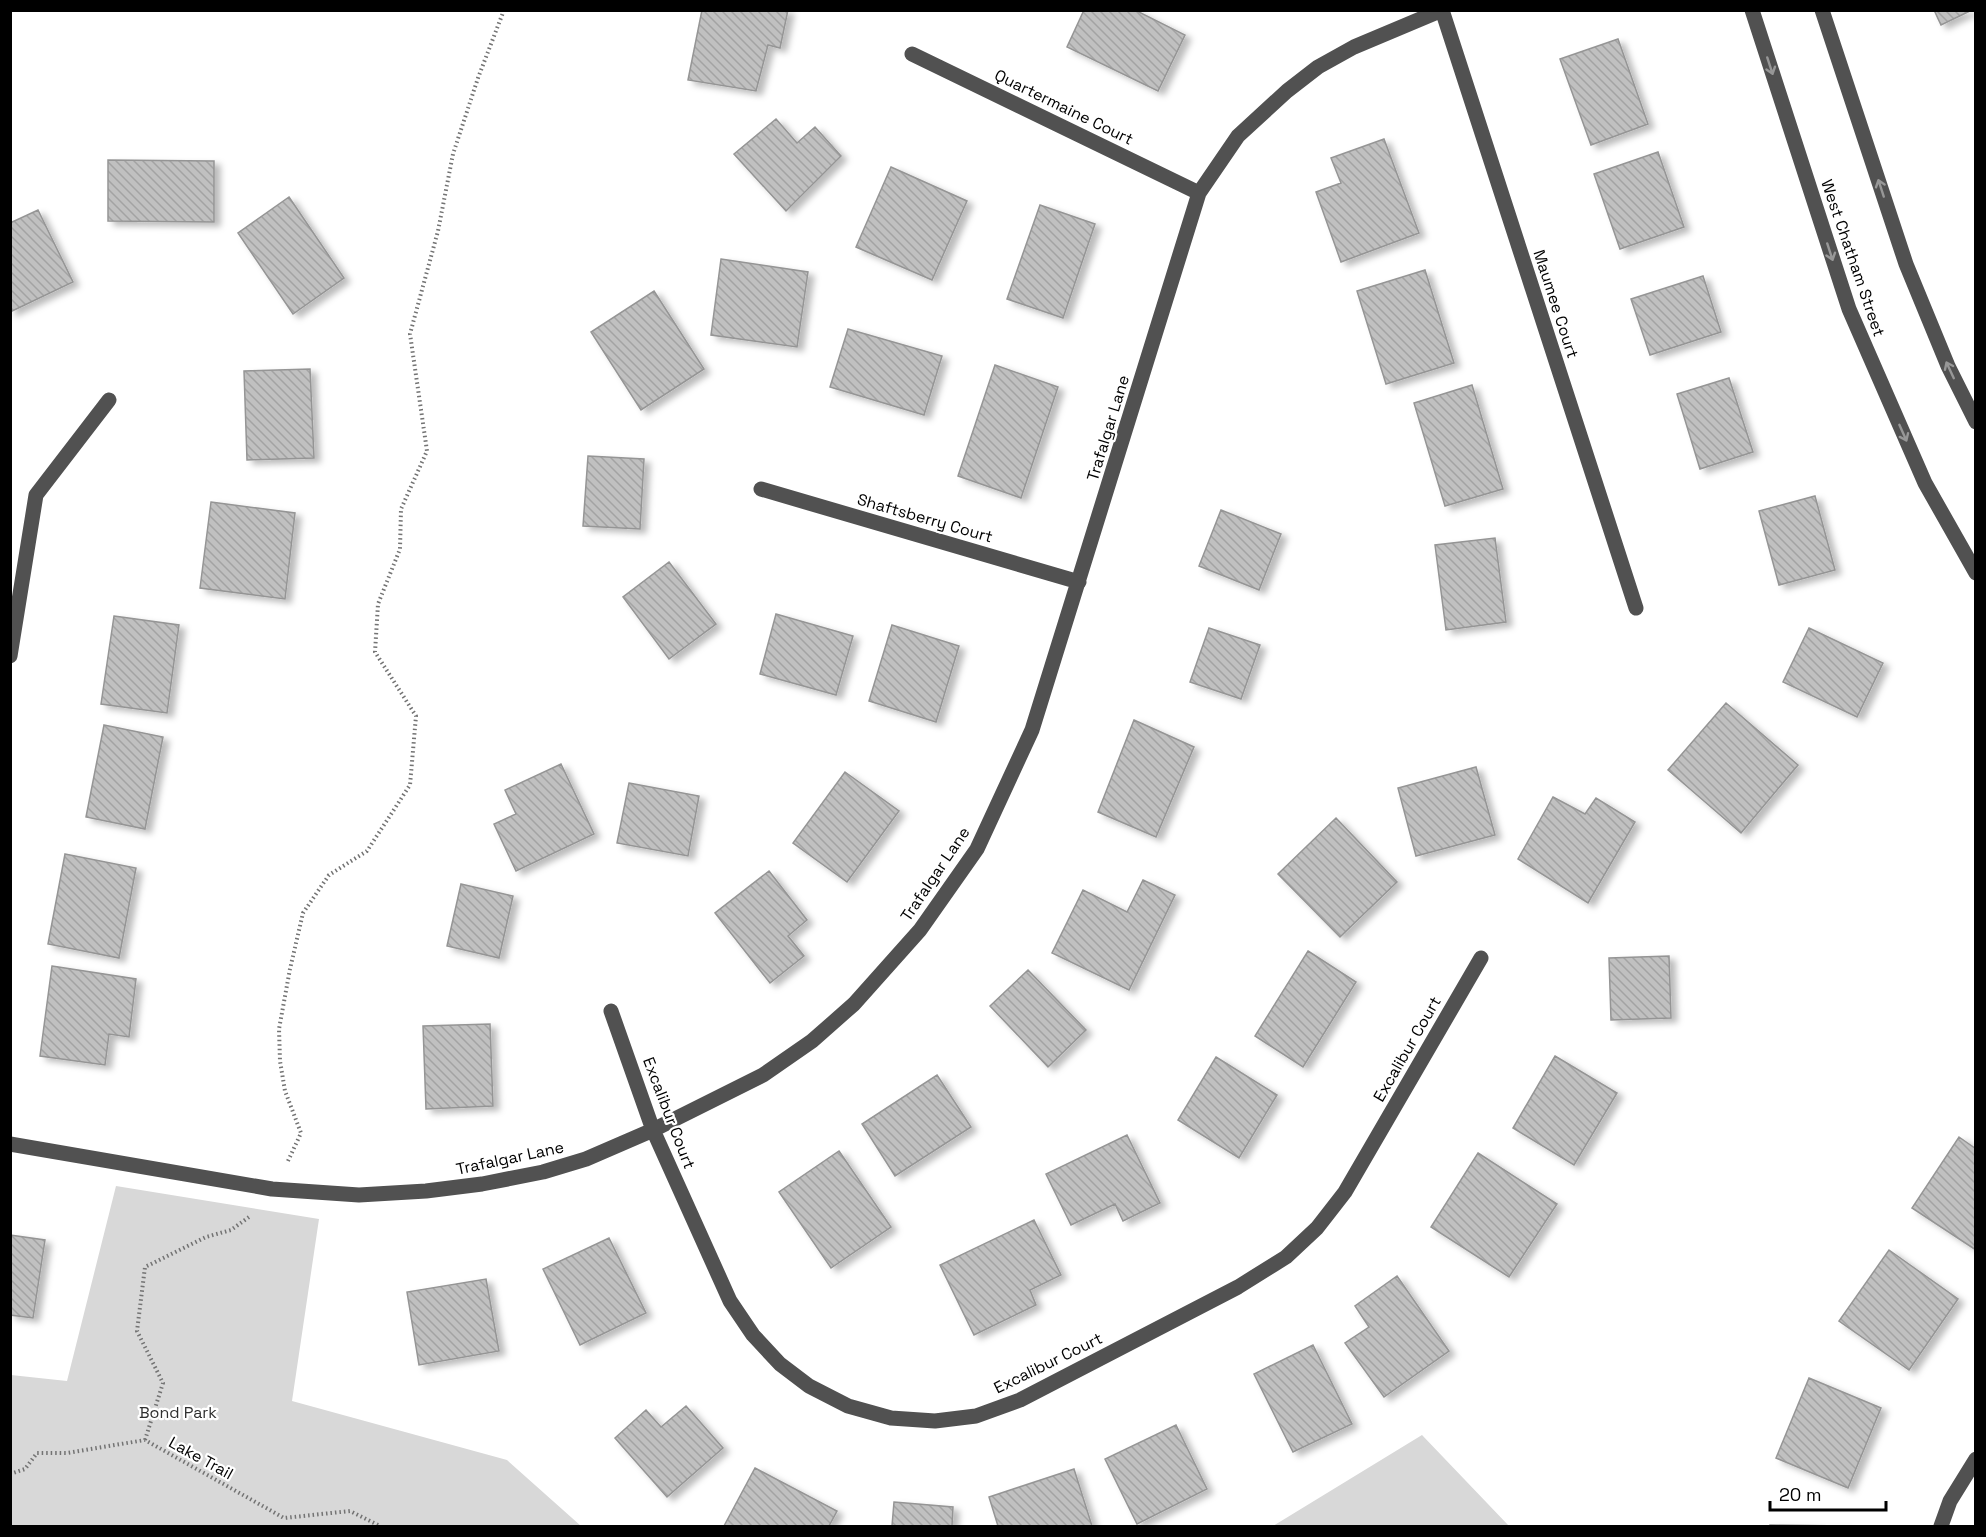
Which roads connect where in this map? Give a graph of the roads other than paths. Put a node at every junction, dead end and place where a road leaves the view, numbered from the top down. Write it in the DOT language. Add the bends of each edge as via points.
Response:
graph roads {
  1 [pos="1442,10"];
  2 [pos="1752,10"];
  3 [pos="1822,10"];
  4 [pos="912,54"];
  5 [pos="1199,193"];
  6 [pos="109,400"];
  7 [pos="1976,422"];
  8 [pos="761,489"];
  9 [pos="1976,573"];
  10 [pos="1079,582"];
  11 [pos="1636,609"];
  12 [pos="10,656"];
  13 [pos="1481,958"];
  14 [pos="612,1011"];
  15 [pos="653,1130"];
  16 [pos="10,1144"];
  17 [pos="1976,1460"];
  18 [pos="1941,1527"];
  1 -- 5 [label="street, Trafalgar Lane" via="1354,47 1318,67 1238,136"];
  1 -- 11 [label="street, Maumee Court"];
  2 -- 9 [label="street, West Chatham Street, one-way" via="1849,309 1925,483"];
  7 -- 3 [label="street, one-way" via="1906,264"];
  4 -- 5 [label="street, Quartermaine Court"];
  5 -- 10 [label="street, Trafalgar Lane"];
  6 -- 12 [label="street" via="36,495"];
  8 -- 10 [label="street, Shaftsberry Court"];
  10 -- 15 [label="street, Trafalgar Lane" via="1032,730 977,849 920,930 854,1004 812,1041 763,1075"];
  13 -- 15 [label="street, Excalibur Court" via="1345,1192 1317,1228 1286,1257 1238,1287 1020,1400 976,1416 935,1420 891,1418 848,1406 809,1386 780,1364 730,1302"];
  14 -- 15 [label="street, Excalibur Court"];
  15 -- 16 [label="street, Trafalgar Lane" via="586,1159 543,1172 426,1191 359,1195 272,1190"];
  17 -- 18 [label="street" via="1950,1501"];
}
